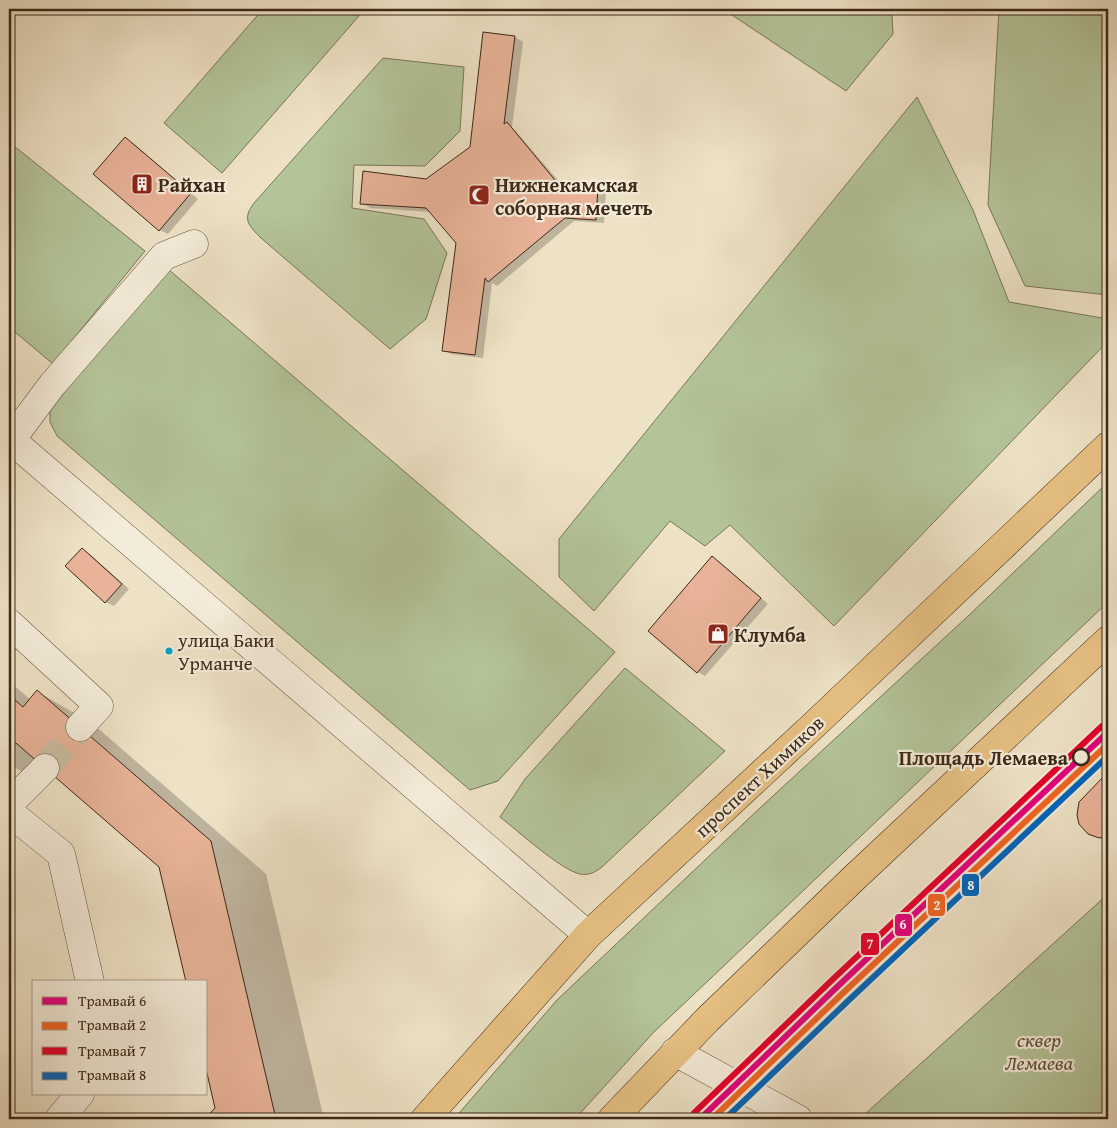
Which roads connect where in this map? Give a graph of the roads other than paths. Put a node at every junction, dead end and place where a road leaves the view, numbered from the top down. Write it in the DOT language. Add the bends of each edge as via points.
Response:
graph roads {
  1 [pos="194,244"];
  2 [pos="10,439"];
  3 [pos="1108,446"];
  4 [pos="9,624"];
  5 [pos="1108,640"];
  6 [pos="80,727"];
  7 [pos="45,768"];
  8 [pos="9,804"];
  9 [pos="9,812"];
  10 [pos="588,935"];
  11 [pos="90,980"];
  12 [pos="675,1052"];
  13 [pos="78,1096"];
  14 [pos="783,1116"];
  15 [pos="58,1119"];
  16 [pos="424,1119"];
  17 [pos="612,1119"];
  1 -- 2 [label="street" via="164,256 52,385"];
  2 -- 10 [label="street"];
  3 -- 10 [label="main road, проспект Химиков"];
  4 -- 6 [label="street" via="99,706"];
  5 -- 12 [label="main road" via="938,798"];
  7 -- 8 [label="street"];
  9 -- 11 [label="street" via="62,854"];
  10 -- 16 [label="main road, проспект Химиков"];
  12 -- 14 [label="street"];
  12 -- 17 [label="main road"];
  13 -- 15 [label="street"];
}
